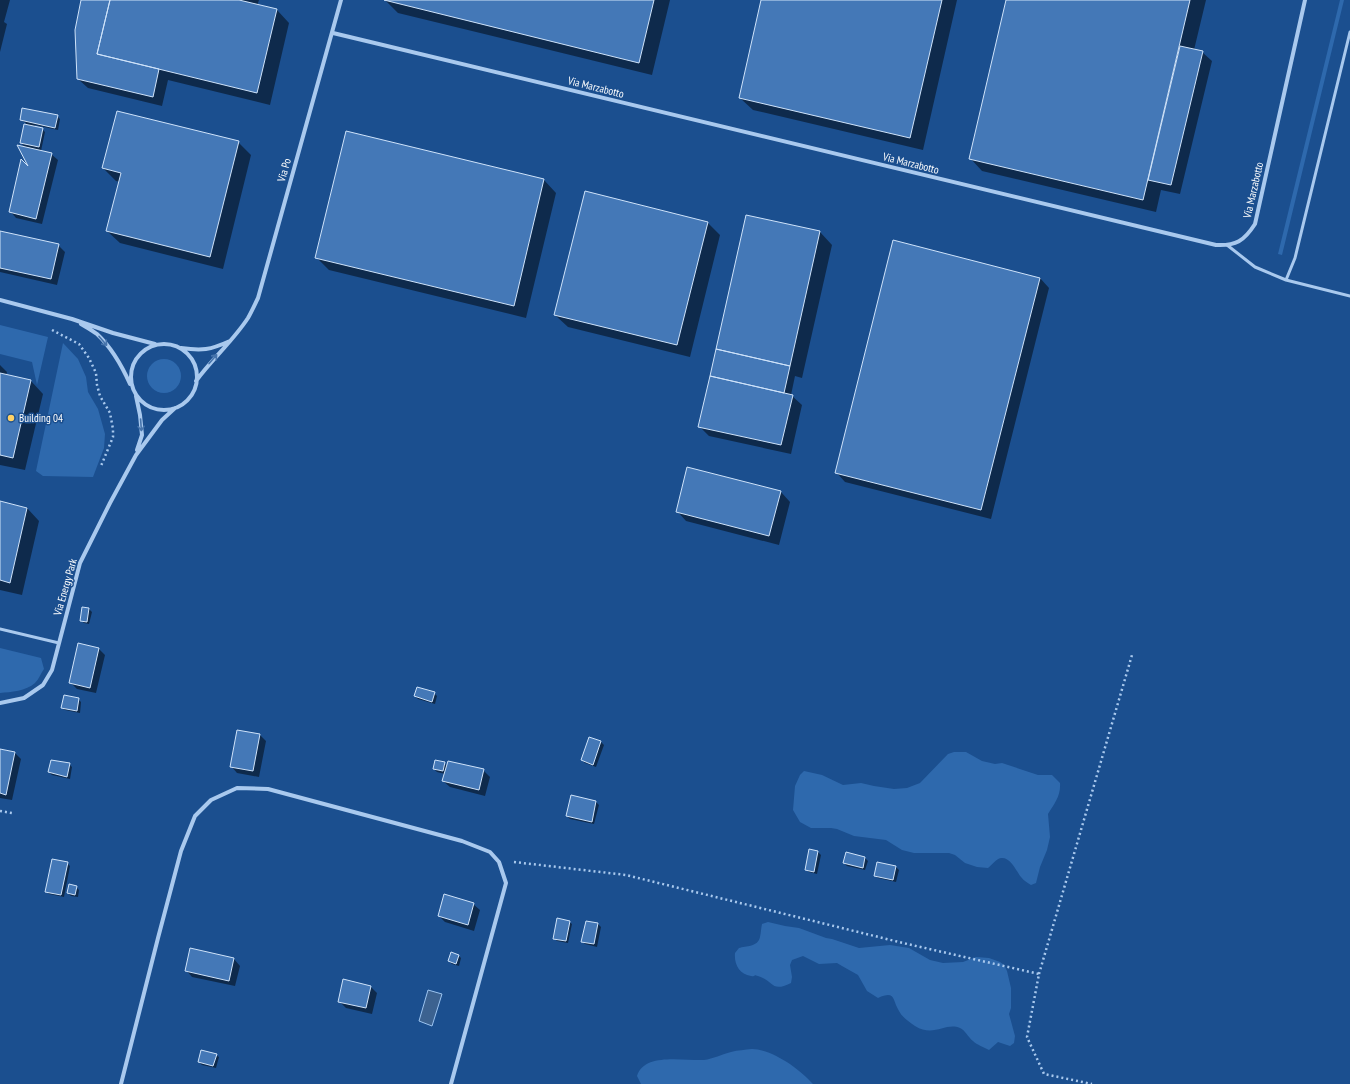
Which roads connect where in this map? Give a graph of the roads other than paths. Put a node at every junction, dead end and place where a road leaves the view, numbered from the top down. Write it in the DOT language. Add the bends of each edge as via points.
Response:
graph roads {
  1 [pos="341,0"];
  2 [pos="1305,0"];
  3 [pos="1350,32"];
  4 [pos="333,33"];
  5 [pos="1227,245"];
  6 [pos="1286,280"];
  7 [pos="1350,296"];
  8 [pos="0,300"];
  9 [pos="72,319"];
  10 [pos="232,340"];
  11 [pos="155,344"];
  12 [pos="180,348"];
  13 [pos="196,381"];
  14 [pos="131,387"];
  15 [pos="136,395"];
  16 [pos="175,408"];
  17 [pos="136,455"];
  18 [pos="0,629"];
  19 [pos="59,643"];
  20 [pos="0,704"];
  21 [pos="121,1084"];
  22 [pos="451,1084"];
  1 -- 4 [label="street, Via Po"];
  2 -- 5 [label="street, Via Marzabotto" via="1255,224 1239,242"];
  3 -- 6 [label="lane" via="1295,258"];
  4 -- 5 [label="street, Via Marzabotto" via="1209,244"];
  4 -- 10 [label="street, Via Po" via="258,298"];
  5 -- 6 [label="lane" via="1255,267"];
  6 -- 7 [label="lane"];
  8 -- 9 [label="street, Via Energy Park"];
  9 -- 11 [label="street, Via Energy Park"];
  9 -- 14 [label="street, Via Energy Park, one-way" via="96,333 106,344 122,367"];
  10 -- 12 [label="street" via="214,348"];
  13 -- 10 [label="street, Via Po, one-way"];
  11 -- 12 [label="street, Via Energy Park" via="168,343"];
  11 -- 14 [label="street" via="143,350 134,360"];
  12 -- 13 [label="street" via="190,356 196,368"];
  13 -- 16 [label="street, Via Energy Park" via="192,393 185,402"];
  14 -- 15 [label="street, Via Energy Park"];
  15 -- 16 [label="street, Via Energy Park" via="151,408"];
  15 -- 17 [label="street, Via Energy Park, one-way" via="142,435"];
  16 -- 17 [label="street, Via Energy Park" via="162,420"];
  17 -- 19 [label="street, Via Energy Park" via="80,563"];
  18 -- 19 [label="lane"];
  19 -- 20 [label="street, Via Energy Park" via="52,670 43,685 24,698"];
  21 -- 22 [label="street" via="181,852 195,816 211,800 237,788 268,789 462,841 490,852 499,862 506,883"];
}
